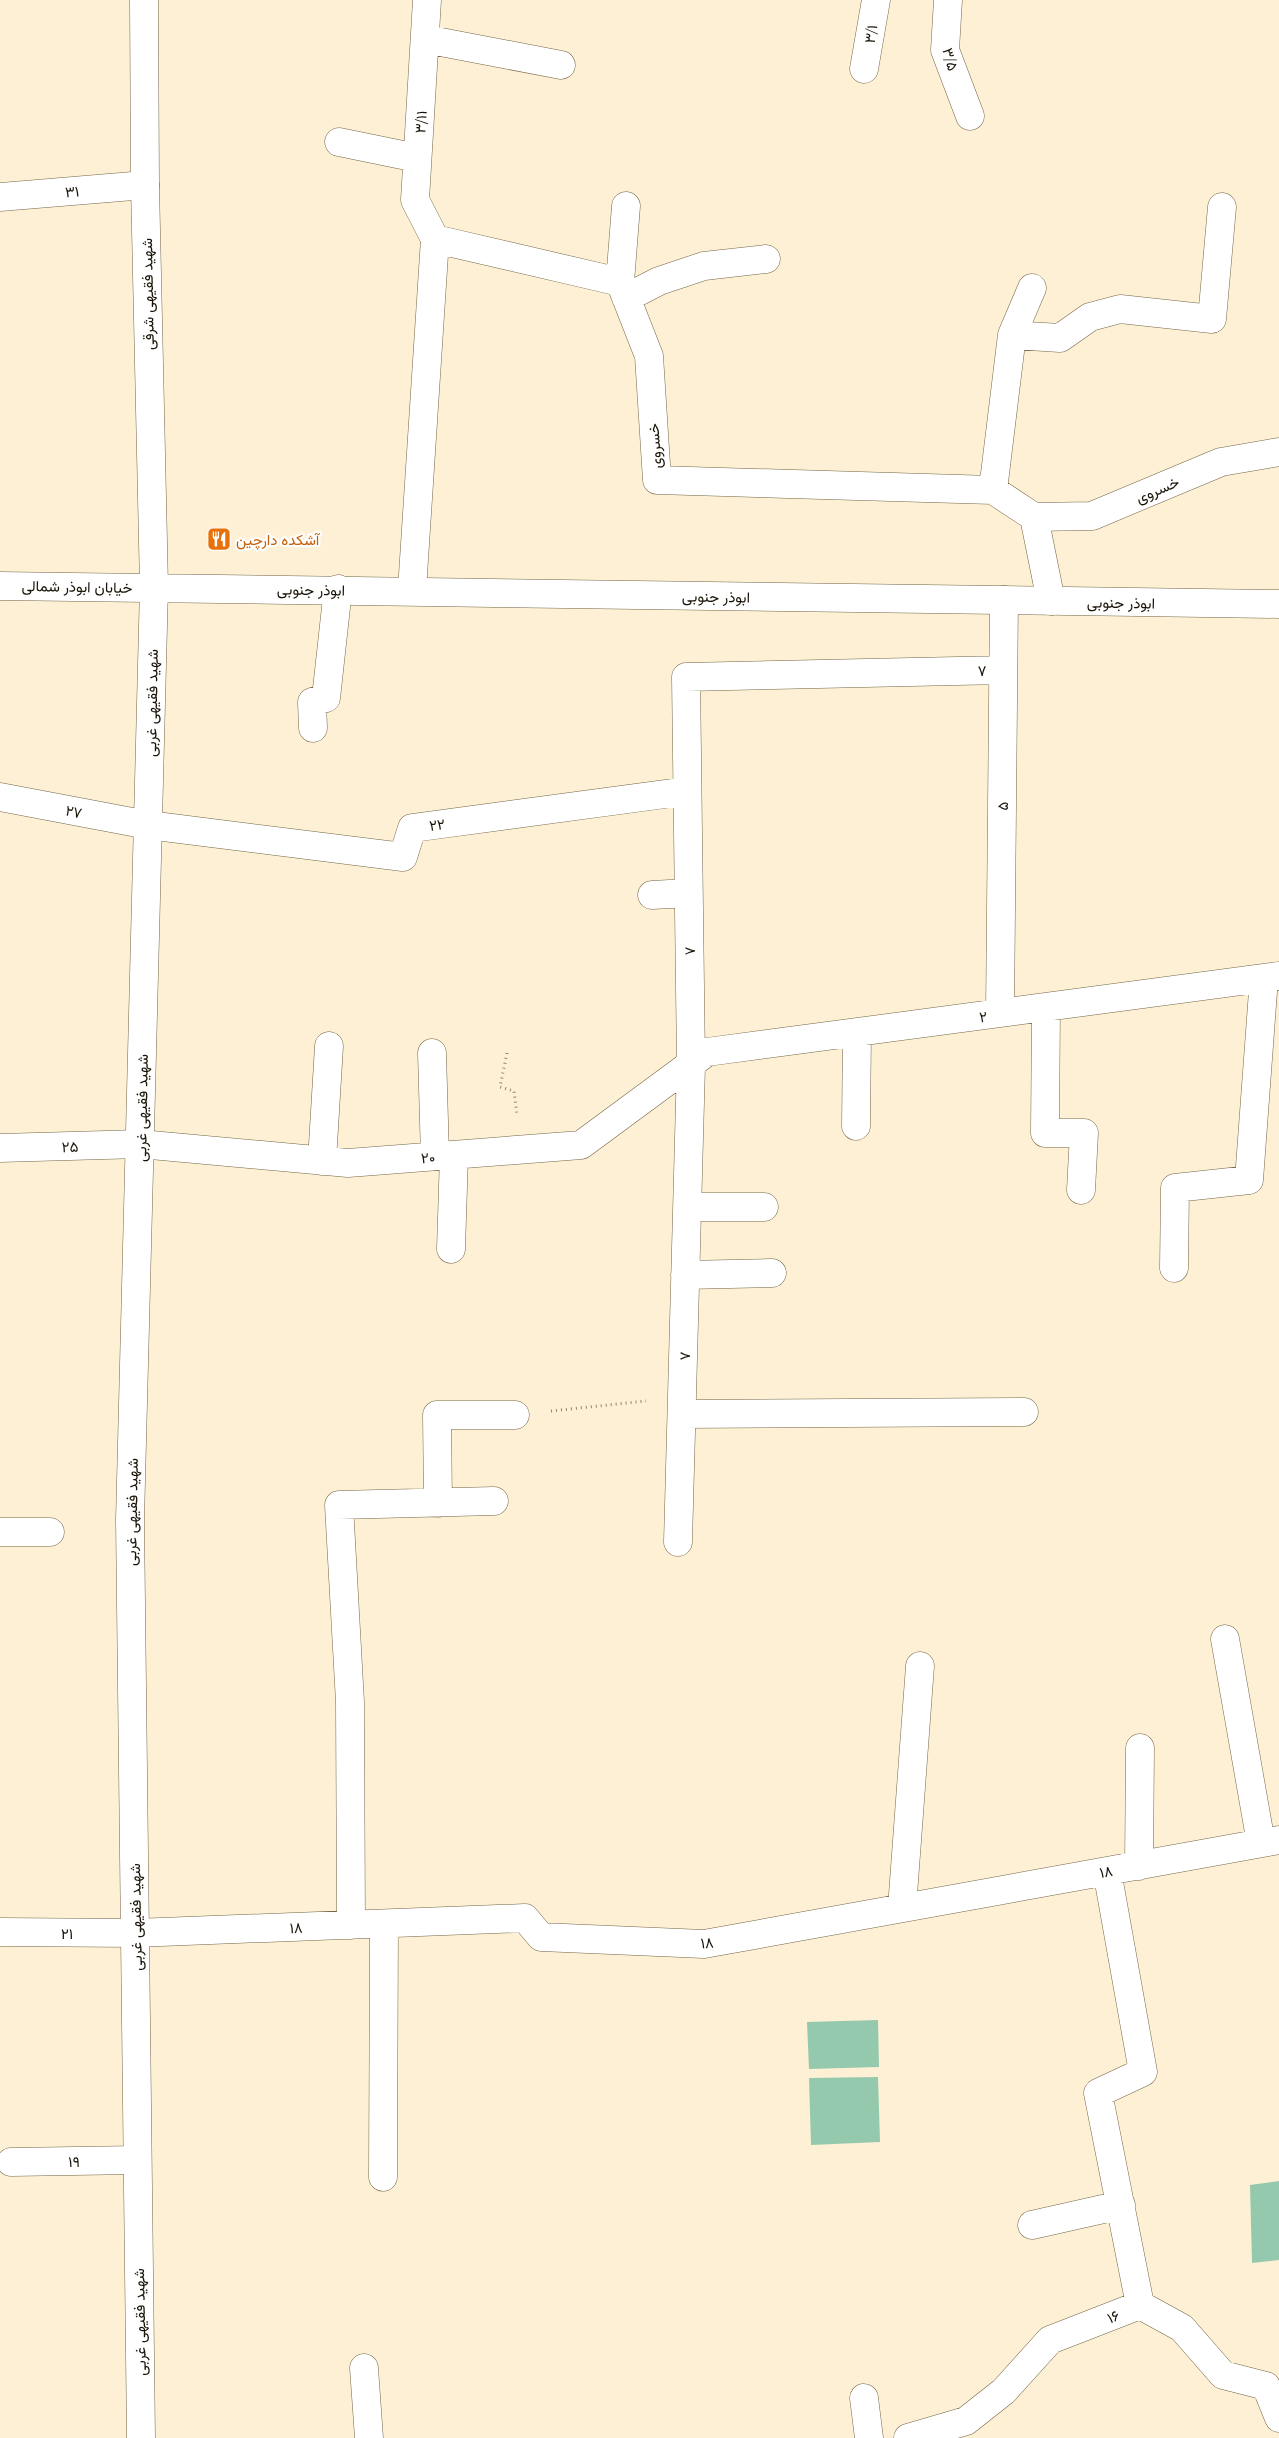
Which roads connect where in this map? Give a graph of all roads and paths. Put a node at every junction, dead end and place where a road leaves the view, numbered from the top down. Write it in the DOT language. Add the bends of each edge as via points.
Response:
graph roads {
  1 [pos="144,0"];
  2 [pos="427,0"];
  3 [pos="876,0"];
  4 [pos="948,0"];
  5 [pos="425,39"];
  6 [pos="561,66"];
  7 [pos="864,69"];
  8 [pos="970,116"];
  9 [pos="339,142"];
  10 [pos="417,158"];
  11 [pos="145,185"];
  12 [pos="0,197"];
  13 [pos="626,206"];
  14 [pos="1222,207"];
  15 [pos="435,239"];
  16 [pos="766,259"];
  17 [pos="1032,288"];
  18 [pos="623,290"];
  19 [pos="1012,335"];
  20 [pos="1279,452"];
  21 [pos="993,490"];
  22 [pos="1034,517"];
  23 [pos="0,586"];
  24 [pos="154,587"];
  25 [pos="338,589"];
  26 [pos="412,590"];
  27 [pos="1004,600"];
  28 [pos="1051,600"];
  29 [pos="1279,604"];
  30 [pos="1003,670"];
  31 [pos="313,728"];
  32 [pos="687,791"];
  33 [pos="0,796"];
  34 [pos="148,825"];
  35 [pos="688,893"];
  36 [pos="652,895"];
  37 [pos="1271,977"];
  38 [pos="1046,1007"];
  39 [pos="1000,1013"];
  40 [pos="858,1032"];
  41 [pos="330,1046"];
  42 [pos="432,1053"];
  43 [pos="507,1053"];
  44 [pos="691,1065"];
  45 [pos="856,1126"];
  46 [pos="140,1144"];
  47 [pos="0,1148"];
  48 [pos="521,1150"];
  49 [pos="444,1156"];
  50 [pos="322,1160"];
  51 [pos="1081,1190"];
  52 [pos="688,1206"];
  53 [pos="764,1207"];
  54 [pos="451,1250"];
  55 [pos="1174,1268"];
  56 [pos="772,1273"];
  57 [pos="685,1275"];
  58 [pos="682,1406"];
  59 [pos="1024,1412"];
  60 [pos="515,1415"];
  61 [pos="494,1501"];
  62 [pos="438,1502"];
  63 [pos="0,1532"];
  64 [pos="50,1532"];
  65 [pos="678,1542"];
  66 [pos="1226,1639"];
  67 [pos="920,1666"];
  68 [pos="1140,1748"];
  69 [pos="1270,1841"];
  70 [pos="1139,1866"];
  71 [pos="1107,1871"];
  72 [pos="902,1908"];
  73 [pos="384,1924"];
  74 [pos="351,1925"];
  75 [pos="0,1932"];
  76 [pos="135,1933"];
  77 [pos="137,2160"];
  78 [pos="12,2162"];
  79 [pos="383,2178"];
  80 [pos="1121,2205"];
  81 [pos="1032,2225"];
  82 [pos="1140,2305"];
  83 [pos="364,2368"];
  84 [pos="864,2398"];
  85 [pos="1279,2418"];
  86 [pos="967,2429"];
  87 [pos="920,2435"];
  88 [pos="141,2438"];
  89 [pos="369,2438"];
  90 [pos="869,2438"];
  1 -- 11 [label="street, شهید فقیهی شرقی"];
  2 -- 5 [label="street, ۳/۱۱"];
  3 -- 7 [label="street, ۳/۱"];
  4 -- 8 [label="street, ۳/۵" via="945,50"];
  5 -- 6 [label="street"];
  5 -- 10 [label="street, ۳/۱۱"];
  9 -- 10 [label="street"];
  10 -- 15 [label="street, ۳/۱۱" via="415,200"];
  11 -- 12 [label="street, ۳۱"];
  11 -- 24 [label="street, شهید فقیهی شرقی"];
  13 -- 18 [label="street"];
  14 -- 19 [label="street" via="1212,319 1120,309 1090,317 1060,338"];
  15 -- 18 [label="street"];
  15 -- 26 [label="street"];
  16 -- 18 [label="street" via="704,266"];
  17 -- 19 [label="street"];
  18 -- 21 [label="street, خسروی" via="649,356 657,480"];
  19 -- 21 [label="street"];
  20 -- 22 [label="street, خسروی" via="1221,462 1092,516"];
  21 -- 22 [label="street"];
  22 -- 28 [label="street"];
  23 -- 24 [label="street, خیابان ابوذر شمالی"];
  24 -- 25 [label="street, ابوذر جنوبی"];
  24 -- 34 [label="street, شهید فقیهی غربی"];
  25 -- 26 [label="street, ابوذر جنوبی"];
  25 -- 31 [label="street" via="326,698 312,702"];
  26 -- 27 [label="street, ابوذر جنوبی"];
  27 -- 28 [label="street, ابوذر جنوبی"];
  27 -- 30 [label="street, ۵"];
  28 -- 29 [label="street, ابوذر جنوبی"];
  30 -- 32 [label="street, ۷" via="686,677"];
  30 -- 39 [label="street, ۵"];
  32 -- 34 [label="street, ۲۲" via="412,828 403,857"];
  32 -- 35 [label="street, ۷"];
  33 -- 34 [label="street, ۲۷"];
  34 -- 46 [label="street, شهید فقیهی غربی"];
  35 -- 36 [label="street"];
  35 -- 44 [label="street, ۷"];
  37 -- 38 [label="street, ۲"];
  37 -- 55 [label="street" via="1249,1180 1175,1188"];
  38 -- 39 [label="street, ۲"];
  38 -- 51 [label="street" via="1045,1133 1084,1133"];
  39 -- 40 [label="street, ۲"];
  40 -- 44 [label="street, ۲" via="707,1052"];
  40 -- 45 [label="street"];
  41 -- 50 [label="street"];
  42 -- 49 [label="street"];
  43 -- 48 [label="path" via="500,1087 514,1091"];
  44 -- 48 [label="street, ۲۰" via="580,1145"];
  44 -- 52 [label="street, ۷"];
  46 -- 47 [label="street, ۲۵"];
  46 -- 50 [label="street, ۲۰"];
  46 -- 76 [label="street, شهید فقیهی غربی" via="130,1520"];
  48 -- 49 [label="street, ۲۰"];
  49 -- 50 [label="street, ۲۰" via="348,1163"];
  49 -- 54 [label="street"];
  52 -- 53 [label="street"];
  52 -- 57 [label="street, ۷"];
  56 -- 57 [label="street"];
  57 -- 58 [label="street, ۷"];
  58 -- 59 [label="street"];
  58 -- 60 [label="path"];
  58 -- 65 [label="street, ۷"];
  60 -- 62 [label="street" via="436,1415"];
  61 -- 62 [label="street"];
  62 -- 74 [label="street" via="339,1505 350,1702"];
  63 -- 64 [label="street"];
  66 -- 69 [label="street"];
  67 -- 72 [label="street"];
  68 -- 70 [label="street"];
  69 -- 70 [label="street, ۱۸"];
  70 -- 71 [label="street, ۱۸"];
  71 -- 72 [label="street, ۱۸"];
  71 -- 80 [label="street" via="1143,2072 1098,2094"];
  72 -- 73 [label="street, ۱۸" via="704,1944 541,1937 525,1918"];
  73 -- 74 [label="street, ۱۸"];
  73 -- 79 [label="street"];
  74 -- 76 [label="street, ۱۸"];
  75 -- 76 [label="street, ۲۱"];
  76 -- 77 [label="street, شهید فقیهی غربی"];
  77 -- 78 [label="street, ۱۹"];
  77 -- 88 [label="street, شهید فقیهی غربی"];
  80 -- 81 [label="street"];
  80 -- 82 [label="street"];
  82 -- 85 [label="street" via="1182,2328 1223,2375 1266,2386"];
  82 -- 86 [label="street, ۱۶" via="1050,2340"];
  83 -- 89 [label="street"];
  84 -- 90 [label="street"];
  86 -- 87 [label="street, ۱۶"];
}
